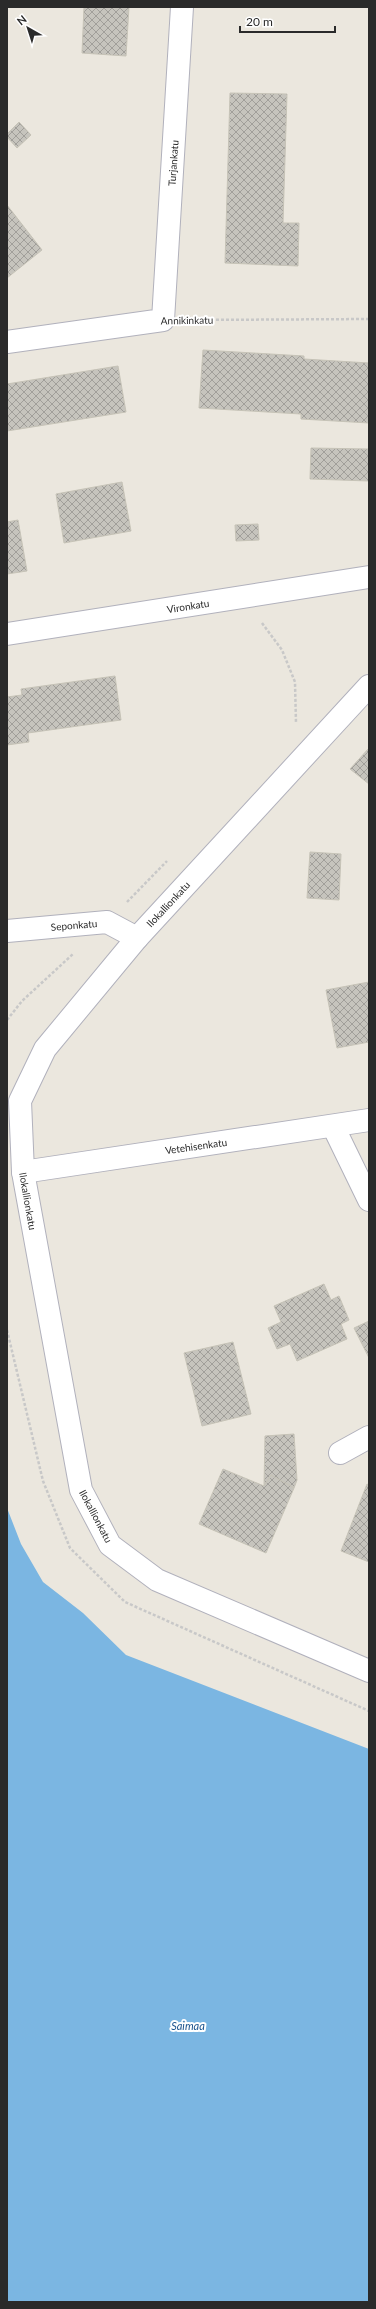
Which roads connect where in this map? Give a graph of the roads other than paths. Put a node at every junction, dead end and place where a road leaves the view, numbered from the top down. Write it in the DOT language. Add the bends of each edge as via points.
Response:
graph roads {
  1 [pos="182,7"];
  2 [pos="163,320"];
  3 [pos="7,342"];
  4 [pos="360,579"];
  5 [pos="369,595"];
  6 [pos="7,634"];
  7 [pos="369,686"];
  8 [pos="7,931"];
  9 [pos="136,938"];
  10 [pos="369,1120"];
  11 [pos="333,1126"];
  12 [pos="23,1172"];
  13 [pos="369,1200"];
  14 [pos="369,1437"];
  15 [pos="340,1453"];
  16 [pos="369,1671"];
  1 -- 2 [label="street, Turjankatu"];
  2 -- 3 [label="street, Annikinkatu"];
  4 -- 5 [label="street"];
  4 -- 6 [label="street, Vironkatu"];
  7 -- 9 [label="street, Ilokallionkatu"];
  8 -- 9 [label="street, Seponkatu" via="107,922"];
  9 -- 12 [label="street, Ilokallionkatu" via="45,1050 20,1101"];
  10 -- 11 [label="street, Vetehisenkatu"];
  11 -- 12 [label="street, Vetehisenkatu"];
  11 -- 13 [label="street"];
  12 -- 16 [label="street, Ilokallionkatu" via="81,1490 110,1545 157,1580"];
  14 -- 15 [label="street"];
}
